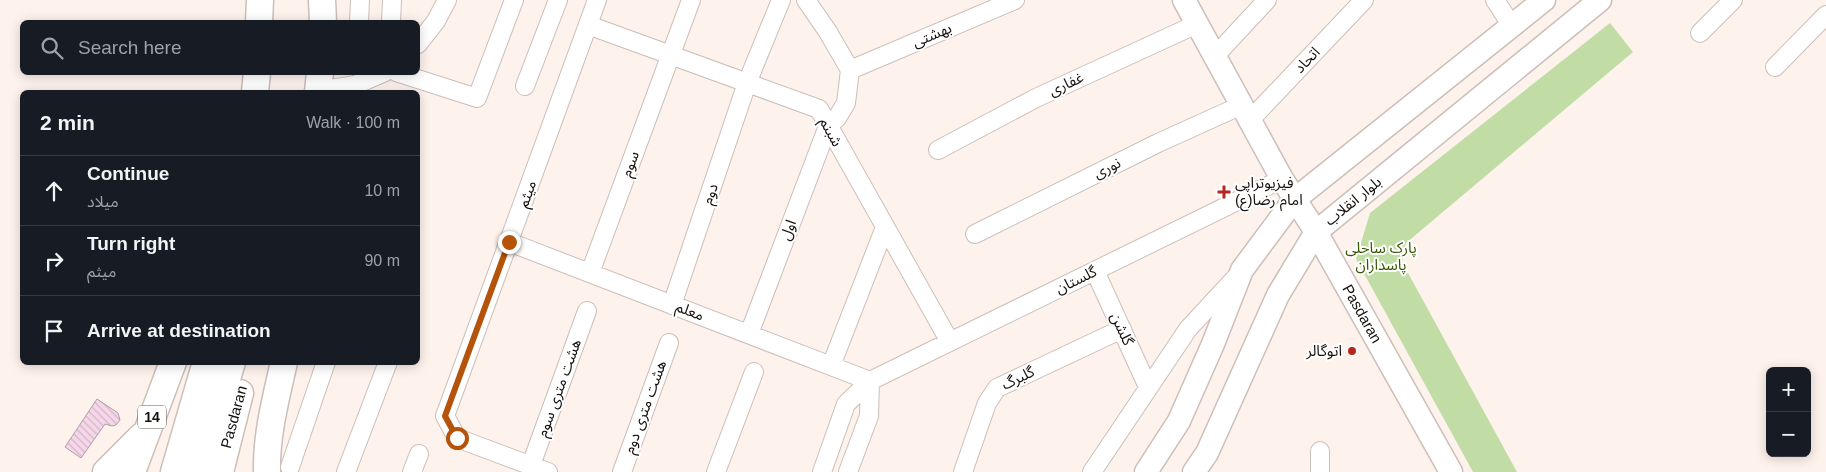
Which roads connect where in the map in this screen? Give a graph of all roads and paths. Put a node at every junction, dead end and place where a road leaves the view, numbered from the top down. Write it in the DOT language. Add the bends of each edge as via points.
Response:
graph roads {
  1 [pos="260,0"];
  2 [pos="322,0"];
  3 [pos="360,0"];
  4 [pos="392,0"];
  5 [pos="447,0"];
  6 [pos="514,0"];
  7 [pos="558,0"];
  8 [pos="597,0"];
  9 [pos="691,0"];
  10 [pos="781,0"];
  11 [pos="806,0"];
  12 [pos="1015,0"];
  13 [pos="1184,0"];
  14 [pos="1267,0"];
  15 [pos="1364,0"];
  16 [pos="1495,0"];
  17 [pos="1544,0"];
  18 [pos="1600,0"];
  19 [pos="1733,0"];
  20 [pos="1826,15"];
  21 [pos="259,20"];
  22 [pos="323,20"];
  23 [pos="359,20"];
  24 [pos="391,20"];
  25 [pos="1197,24"];
  26 [pos="588,25"];
  27 [pos="1512,26"];
  28 [pos="1700,33"];
  29 [pos="420,41"];
  30 [pos="670,55"];
  31 [pos="1215,56"];
  32 [pos="1775,67"];
  33 [pos="850,70"];
  34 [pos="257,75"];
  35 [pos="372,75"];
  36 [pos="405,75"];
  37 [pos="355,79"];
  38 [pos="747,83"];
  39 [pos="319,85"];
  40 [pos="525,86"];
  41 [pos="255,90"];
  42 [pos="1246,112"];
  43 [pos="828,126"];
  44 [pos="938,150"];
  45 [pos="1282,179"];
  46 [pos="1294,200"];
  47 [pos="886,227"];
  48 [pos="1316,232"];
  49 [pos="974,234"];
  50 [pos="509,242"];
  51 [pos="1242,270"];
  52 [pos="1095,271"];
  53 [pos="590,273"];
  54 [pos="672,305"];
  55 [pos="587,311"];
  56 [pos="1122,329"];
  57 [pos="749,334"];
  58 [pos="950,342"];
  59 [pos="669,343"];
  60 [pos="172,365"];
  61 [pos="205,365"];
  62 [pos="231,365"];
  63 [pos="247,365"];
  64 [pos="283,365"];
  65 [pos="325,365"];
  66 [pos="387,365"];
  67 [pos="831,366"];
  68 [pos="754,372"];
  69 [pos="870,381"];
  70 [pos="1148,387"];
  71 [pos="271,423"];
  72 [pos="148,430"];
  73 [pos="1320,451"];
  74 [pos="419,454"];
  75 [pos="531,465"];
  76 [pos="286,471"];
  77 [pos="106,472"];
  78 [pos="132,472"];
  79 [pos="174,472"];
  80 [pos="199,472"];
  81 [pos="220,472"];
  82 [pos="256,472"];
  83 [pos="346,472"];
  84 [pos="412,472"];
  85 [pos="548,472"];
  86 [pos="622,472"];
  87 [pos="716,472"];
  88 [pos="822,472"];
  89 [pos="848,472"];
  90 [pos="963,472"];
  91 [pos="1092,472"];
  92 [pos="1146,472"];
  93 [pos="1194,472"];
  94 [pos="1320,472"];
  95 [pos="1451,472"];
  1 -- 21 [label="highway"];
  2 -- 22 [label="highway"];
  3 -- 23 [label="street"];
  4 -- 24 [label="street"];
  5 -- 29 [label="street"];
  6 -- 36 [label="street" via="477,98"];
  7 -- 40 [label="street"];
  8 -- 26 [label="street, میثم"];
  9 -- 30 [label="street, سوم"];
  10 -- 38 [label="street, دوم"];
  11 -- 33 [label="street"];
  12 -- 33 [label="street, بهشتی"];
  13 -- 25 [label="main road, Pasdaran"];
  14 -- 31 [label="street"];
  15 -- 42 [label="street, اتحاد"];
  16 -- 27 [label="street"];
  17 -- 27 [label="main road"];
  18 -- 48 [label="main road, بلوار انقلاب"];
  19 -- 28 [label="street"];
  20 -- 32 [label="street"];
  25 -- 31 [label="main road, Pasdaran"];
  25 -- 44 [label="street, غفاری" via="1036,98"];
  26 -- 30 [label="street, شبنم"];
  26 -- 50 [label="street, میثم"];
  27 -- 46 [label="main road"];
  30 -- 38 [label="street, شبنم"];
  30 -- 53 [label="street, سوم"];
  31 -- 42 [label="main road, Pasdaran"];
  33 -- 43 [label="street, اول" via="846,103"];
  34 -- 41 [label="highway"];
  35 -- 37 [label="street"];
  37 -- 39 [label="street"];
  38 -- 43 [label="street, شبنم" via="818,109"];
  38 -- 54 [label="street, دوم"];
  42 -- 45 [label="main road, Pasdaran"];
  42 -- 49 [label="street, نوری" via="1158,143"];
  43 -- 47 [label="street, شبنم"];
  43 -- 57 [label="street, اول"];
  45 -- 46 [label="main road, Pasdaran"];
  45 -- 52 [label="street, گلستان"];
  46 -- 48 [label="main road, Pasdaran"];
  46 -- 51 [label="main road"];
  47 -- 58 [label="street, شبنم"];
  47 -- 67 [label="street"];
  48 -- 93 [label="main road, بلوار انقلاب" via="1278,295 1207,453"];
  48 -- 95 [label="main road, Pasdaran"];
  50 -- 53 [label="street, معلم"];
  50 -- 75 [label="street, میثم" via="445,416 457,438"];
  51 -- 70 [label="street" via="1188,329"];
  51 -- 92 [label="main road" via="1179,421"];
  52 -- 56 [label="street, گلشن"];
  52 -- 58 [label="street, گلستان"];
  53 -- 54 [label="street, معلم"];
  54 -- 57 [label="street, معلم"];
  55 -- 75 [label="street, هشت متری سوم"];
  56 -- 70 [label="street, گلشن"];
  56 -- 90 [label="street, گلبرگ" via="997,388 987,403"];
  57 -- 67 [label="street, معلم"];
  58 -- 69 [label="street, گلستان"];
  59 -- 86 [label="street, هشت متری دوم"];
  60 -- 72 [label="highway, 14"];
  61 -- 79 [label="highway"];
  62 -- 80 [label="highway"];
  63 -- 81 [label="highway, Pasdaran"];
  64 -- 71 [label="highway"];
  65 -- 76 [label="street"];
  66 -- 83 [label="street"];
  67 -- 69 [label="street, معلم"];
  68 -- 87 [label="street"];
  69 -- 88 [label="street, گلستان" via="846,404"];
  69 -- 89 [label="street" via="869,416"];
  70 -- 91 [label="street"];
  71 -- 76 [label="highway" via="267,457"];
  71 -- 82 [label="highway"];
  72 -- 77 [label="highway, 14"];
  72 -- 78 [label="highway, 14"];
  73 -- 94 [label="street"];
  74 -- 84 [label="street"];
  75 -- 85 [label="street"];
}
